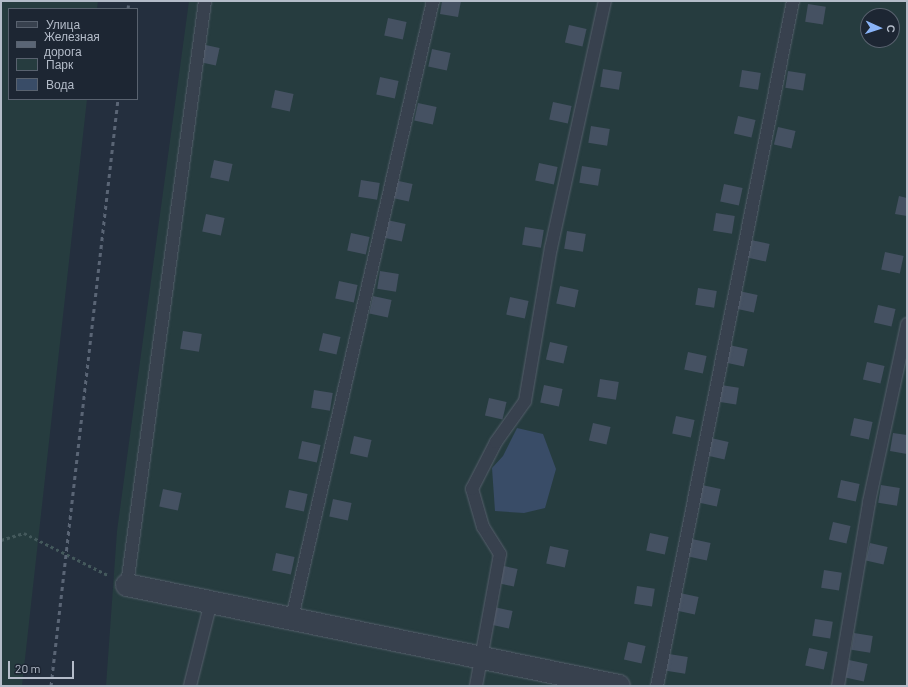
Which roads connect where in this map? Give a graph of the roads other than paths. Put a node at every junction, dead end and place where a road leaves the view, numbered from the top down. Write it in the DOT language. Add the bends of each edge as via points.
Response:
graph roads {
  1 [pos="205,1"];
  2 [pos="433,1"];
  3 [pos="605,1"];
  4 [pos="793,1"];
  5 [pos="907,324"];
  6 [pos="126,585"];
  7 [pos="210,602"];
  8 [pos="292,618"];
  9 [pos="482,658"];
  10 [pos="190,686"];
  11 [pos="476,686"];
  12 [pos="619,686"];
  13 [pos="657,686"];
  14 [pos="838,686"];
  1 -- 6 [label="lane"];
  2 -- 8 [label="lane"];
  3 -- 9 [label="lane" via="551,248 525,401 496,442 472,489 484,527 500,554"];
  4 -- 13 [label="lane"];
  5 -- 14 [label="lane" via="869,502"];
  6 -- 7 [label="street"];
  7 -- 8 [label="street"];
  7 -- 10 [label="lane"];
  8 -- 9 [label="street"];
  9 -- 11 [label="lane"];
  9 -- 12 [label="street"];
}
